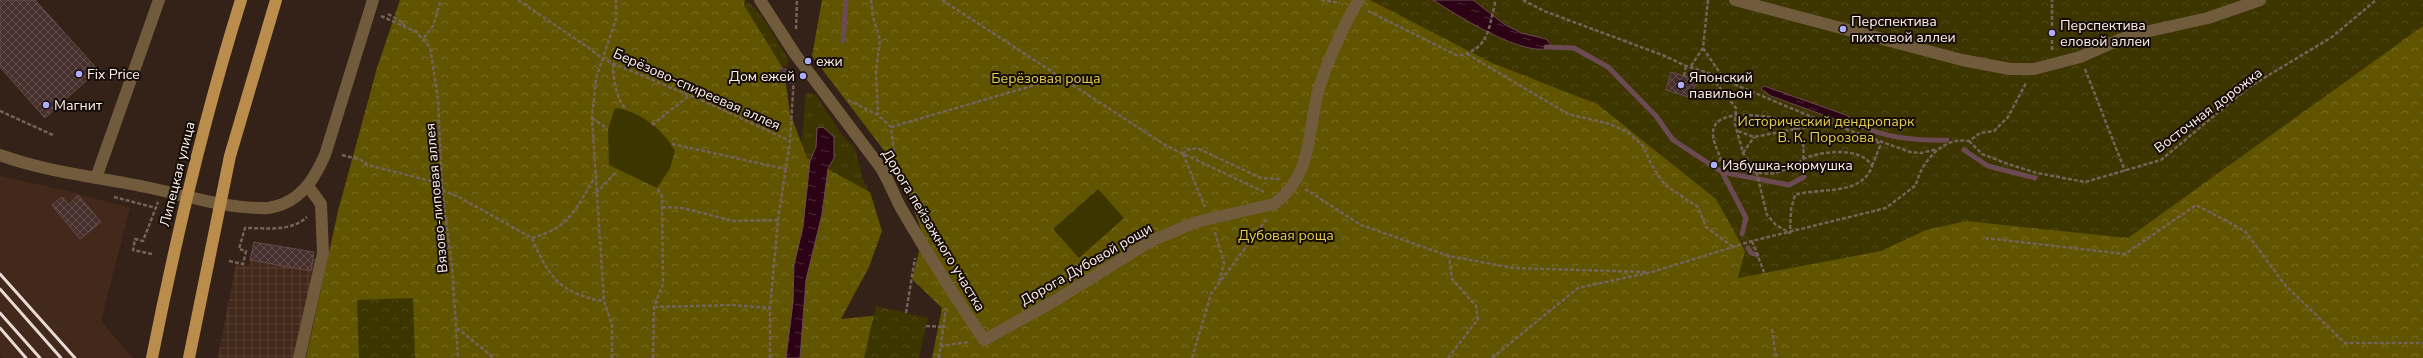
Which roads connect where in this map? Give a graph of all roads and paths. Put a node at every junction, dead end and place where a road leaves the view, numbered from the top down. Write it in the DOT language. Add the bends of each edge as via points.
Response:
graph roads {
  1 [pos="159,0"];
  2 [pos="241,0"];
  3 [pos="276,0"];
  4 [pos="373,0"];
  5 [pos="441,0"];
  6 [pos="518,0"];
  7 [pos="616,0"];
  8 [pos="760,0"];
  9 [pos="872,0"];
  10 [pos="942,0"];
  11 [pos="1320,0"];
  12 [pos="1494,0"];
  13 [pos="1523,0"];
  14 [pos="1708,0"];
  15 [pos="1735,0"];
  16 [pos="2052,0"];
  17 [pos="2260,0"];
  18 [pos="2376,0"];
  19 [pos="1358,2"];
  20 [pos="369,12"];
  21 [pos="388,14"];
  22 [pos="406,27"];
  23 [pos="424,38"];
  24 [pos="1703,48"];
  25 [pos="795,54"];
  26 [pos="1467,54"];
  27 [pos="2080,57"];
  28 [pos="603,59"];
  29 [pos="2052,63"];
  30 [pos="613,64"];
  31 [pos="1686,66"];
  32 [pos="1691,66"];
  33 [pos="1708,73"];
  34 [pos="1684,76"];
  35 [pos="1722,76"];
  36 [pos="1062,77"];
  37 [pos="2027,79"];
  38 [pos="690,95"];
  39 [pos="626,109"];
  40 [pos="0,111"];
  41 [pos="1737,115"];
  42 [pos="1812,117"];
  43 [pos="592,118"];
  44 [pos="652,125"];
  45 [pos="891,127"];
  46 [pos="608,129"];
  47 [pos="1798,130"];
  48 [pos="1737,131"];
  49 [pos="53,135"];
  50 [pos="1754,136"];
  51 [pos="1877,140"];
  52 [pos="790,141"];
  53 [pos="1968,141"];
  54 [pos="672,144"];
  55 [pos="1939,148"];
  56 [pos="1743,153"];
  57 [pos="0,154"];
  58 [pos="1182,154"];
  59 [pos="342,155"];
  60 [pos="1721,159"];
  61 [pos="1802,159"];
  62 [pos="1714,165"];
  63 [pos="1872,166"];
  64 [pos="785,168"];
  65 [pos="881,168"];
  66 [pos="790,170"];
  67 [pos="617,171"];
  68 [pos="2125,171"];
  69 [pos="1758,175"];
  70 [pos="96,178"];
  71 [pos="595,178"];
  72 [pos="1295,183"];
  73 [pos="442,184"];
  74 [pos="308,186"];
  75 [pos="657,188"];
  76 [pos="442,190"];
  77 [pos="596,193"];
  78 [pos="1279,201"];
  79 [pos="321,204"];
  80 [pos="662,207"];
  81 [pos="156,208"];
  82 [pos="1210,218"];
  83 [pos="778,220"];
  84 [pos="1790,233"];
  85 [pos="918,236"];
  86 [pos="532,238"];
  87 [pos="1985,238"];
  88 [pos="1752,241"];
  89 [pos="1734,247"];
  90 [pos="152,254"];
  91 [pos="1449,256"];
  92 [pos="230,261"];
  93 [pos="1652,272"];
  94 [pos="1764,272"];
  95 [pos="1218,283"];
  96 [pos="947,286"];
  97 [pos="604,301"];
  98 [pos="654,307"];
  99 [pos="770,308"];
  100 [pos="906,313"];
  101 [pos="926,326"];
  102 [pos="943,327"];
  103 [pos="457,328"];
  104 [pos="1772,329"];
  105 [pos="984,340"];
  106 [pos="2423,343"];
  107 [pos="940,346"];
  108 [pos="152,358"];
  109 [pos="189,358"];
  110 [pos="299,358"];
  111 [pos="458,358"];
  112 [pos="494,358"];
  113 [pos="612,358"];
  114 [pos="652,358"];
  115 [pos="770,358"];
  116 [pos="939,358"];
  117 [pos="1192,358"];
  118 [pos="1448,358"];
  119 [pos="1492,358"];
  120 [pos="1776,358"];
  1 -- 70 [label="street"];
  2 -- 108 [label="main road, Липецкая улица" via="198,148 171,260"];
  3 -- 109 [label="main road" via="230,156"];
  4 -- 20 [label="street"];
  5 -- 23 [label="path" via="433,26"];
  6 -- 28 [label="path, Берёзово-спиреевая аллея"];
  7 -- 28 [label="path" via="616,19"];
  8 -- 25 [label="street, Дорога пейзажного участка"];
  9 -- 45 [label="path" via="873,17 880,40 876,72 878,115"];
  10 -- 36 [label="path"];
  11 -- 19 [label="path"];
  12 -- 26 [label="path" via="1486,40"];
  13 -- 31 [label="path" via="1544,11"];
  14 -- 24 [label="path"];
  15 -- 29 [label="street" via="1962,60 2010,69 2034,69"];
  16 -- 29 [label="path"];
  17 -- 27 [label="street" via="2208,18 2127,38"];
  18 -- 68 [label="path, Восточная дорожка" via="2332,37 2249,87 2161,160"];
  19 -- 26 [label="path" via="1458,56"];
  19 -- 72 [label="street" via="1318,90 1306,157"];
  20 -- 22 [label="path"];
  20 -- 74 [label="street" via="325,154 318,172"];
  21 -- 22 [label="path"];
  22 -- 23 [label="path"];
  23 -- 73 [label="path, Вязово-липовая аллея" via="430,47 438,99"];
  24 -- 32 [label="path"];
  24 -- 35 [label="path"];
  25 -- 52 [label="path"];
  25 -- 65 [label="street, Дорога пейзажного участка"];
  26 -- 89 [label="path" via="1568,114 1610,124 1629,133 1643,146 1665,185 1698,207 1706,227"];
  27 -- 29 [label="street"];
  27 -- 68 [label="path"];
  28 -- 30 [label="path, Берёзово-спиреевая аллея"];
  28 -- 43 [label="path" via="596,78"];
  30 -- 38 [label="path, Берёзово-спиреевая аллея"];
  30 -- 39 [label="path" via="614,85"];
  31 -- 32 [label="path"];
  31 -- 34 [label="path"];
  32 -- 33 [label="path"];
  33 -- 35 [label="path"];
  33 -- 41 [label="path" via="1736,108"];
  35 -- 42 [label="path" via="1736,85"];
  36 -- 45 [label="path"];
  36 -- 58 [label="path"];
  37 -- 53 [label="path" via="2008,118 1994,132 1980,133"];
  38 -- 44 [label="path"];
  38 -- 52 [label="path, Берёзово-спиреевая аллея"];
  40 -- 49 [label="path"];
  41 -- 47 [label="path" via="1780,118"];
  41 -- 48 [label="path"];
  41 -- 60 [label="path" via="1720,119 1712,130 1712,140"];
  42 -- 47 [label="path" via="1806,127"];
  42 -- 51 [label="path"];
  43 -- 46 [label="path"];
  43 -- 71 [label="path"];
  45 -- 65 [label="path" via="894,152"];
  47 -- 50 [label="path"];
  47 -- 61 [label="path" via="1805,145"];
  48 -- 50 [label="path"];
  48 -- 56 [label="path"];
  50 -- 56 [label="path"];
  51 -- 55 [label="path" via="1920,153"];
  51 -- 63 [label="path" via="1880,146"];
  52 -- 64 [label="path"];
  53 -- 55 [label="path" via="1959,139"];
  53 -- 68 [label="path, Восточная дорожка" via="1982,154 2037,173 2085,182"];
  54 -- 64 [label="path"];
  55 -- 84 [label="path" via="1918,174 1916,184 1886,208"];
  56 -- 69 [label="path"];
  57 -- 70 [label="street"];
  58 -- 72 [label="path" via="1197,148 1261,178 1276,178"];
  58 -- 78 [label="path"];
  58 -- 82 [label="path"];
  59 -- 73 [label="path" via="361,160 368,165"];
  60 -- 62 [label="path"];
  60 -- 69 [label="path"];
  61 -- 63 [label="path" via="1811,155 1832,153 1859,154"];
  61 -- 69 [label="path" via="1778,173"];
  63 -- 84 [label="path" via="1869,175 1854,185 1795,195 1791,209"];
  64 -- 66 [label="path"];
  64 -- 83 [label="path"];
  65 -- 85 [label="street, Дорога пейзажного участка" via="892,184 900,207"];
  67 -- 77 [label="path"];
  69 -- 84 [label="path" via="1767,215 1776,225"];
  70 -- 74 [label="street" via="234,206 264,208 296,198"];
  71 -- 77 [label="path"];
  71 -- 86 [label="path" via="567,222 546,234"];
  72 -- 78 [label="street"];
  72 -- 91 [label="path" via="1362,226"];
  73 -- 76 [label="path, Вязово-липовая аллея"];
  74 -- 79 [label="street"];
  75 -- 80 [label="path" via="662,196"];
  76 -- 86 [label="path"];
  76 -- 103 [label="path, Вязово-липовая аллея"];
  77 -- 97 [label="path"];
  78 -- 82 [label="street, Дорога Дубовой рощи"];
  78 -- 95 [label="path" via="1253,240"];
  79 -- 92 [label="path" via="301,222 284,228 245,228 239,249 246,251 243,264"];
  79 -- 110 [label="street" via="323,253"];
  80 -- 83 [label="path" via="682,208 734,221"];
  80 -- 98 [label="path" via="663,284"];
  81 -- 90 [label="path" via="144,241 135,239 133,250"];
  82 -- 95 [label="path" via="1224,263"];
  82 -- 105 [label="street, Дорога Дубовой рощи" via="1151,242"];
  83 -- 99 [label="path"];
  84 -- 88 [label="path"];
  85 -- 96 [label="street, Дорога пейзажного участка"];
  85 -- 100 [label="path"];
  86 -- 97 [label="path" via="543,264 558,283 586,298"];
  87 -- 106 [label="path" via="2125,254 2196,205 2245,231 2285,285 2345,342"];
  88 -- 89 [label="path"];
  88 -- 94 [label="path"];
  89 -- 93 [label="path"];
  91 -- 93 [label="path" via="1513,268"];
  91 -- 118 [label="path" via="1452,279 1476,306 1478,319"];
  93 -- 119 [label="path" via="1578,288"];
  95 -- 117 [label="path" via="1211,294"];
  96 -- 102 [label="path"];
  96 -- 105 [label="street, Дорога пейзажного участка"];
  97 -- 113 [label="path" via="612,325"];
  98 -- 99 [label="path" via="733,305"];
  98 -- 114 [label="path"];
  99 -- 115 [label="path"];
  101 -- 102 [label="path"];
  102 -- 107 [label="path"];
  103 -- 111 [label="path, Вязово-липовая аллея"];
  103 -- 112 [label="path"];
  104 -- 120 [label="path"];
  105 -- 107 [label="path"];
  107 -- 116 [label="path"];
}
